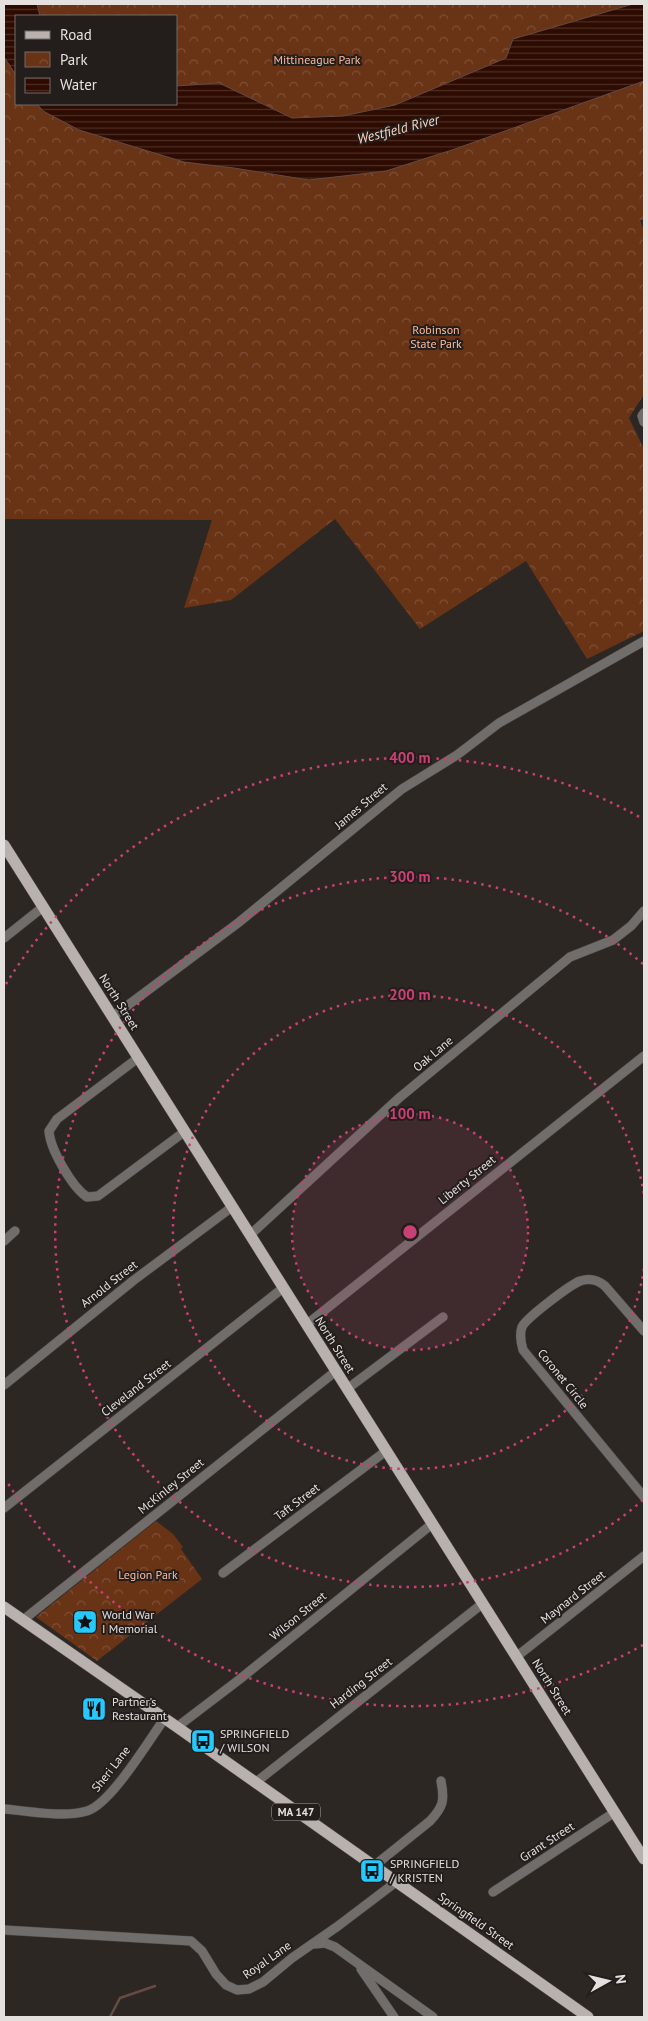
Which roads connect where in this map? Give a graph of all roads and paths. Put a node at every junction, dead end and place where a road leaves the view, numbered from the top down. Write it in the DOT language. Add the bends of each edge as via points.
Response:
graph roads {
  1 [pos="644,413"];
  2 [pos="644,422"];
  3 [pos="644,641"];
  4 [pos="4,845"];
  5 [pos="43,907"];
  6 [pos="644,911"];
  7 [pos="4,938"];
  8 [pos="112,1017"];
  9 [pos="644,1056"];
  10 [pos="138,1058"];
  11 [pos="184,1132"];
  12 [pos="232,1207"];
  13 [pos="15,1231"];
  14 [pos="250,1235"];
  15 [pos="4,1241"];
  16 [pos="283,1288"];
  17 [pos="443,1317"];
  18 [pos="306,1324"];
  19 [pos="644,1332"];
  20 [pos="336,1371"];
  21 [pos="4,1385"];
  22 [pos="347,1389"];
  23 [pos="386,1451"];
  24 [pos="644,1497"];
  25 [pos="4,1508"];
  26 [pos="432,1524"];
  27 [pos="644,1556"];
  28 [pos="223,1573"];
  29 [pos="482,1604"];
  30 [pos="4,1607"];
  31 [pos="23,1620"];
  32 [pos="516,1658"];
  33 [pos="165,1718"];
  34 [pos="177,1727"];
  35 [pos="442,1782"];
  36 [pos="255,1783"];
  37 [pos="4,1809"];
  38 [pos="615,1812"];
  39 [pos="644,1859"];
  40 [pos="374,1866"];
  41 [pos="396,1882"];
  42 [pos="493,1892"];
  43 [pos="4,1930"];
  44 [pos="312,1945"];
  45 [pos="356,1963"];
  46 [pos="394,2017"];
  47 [pos="433,2017"];
  48 [pos="588,2017"];
  1 -- 2 [label="street"];
  3 -- 8 [label="street, James Street" via="499,723 457,755 402,789 253,912"];
  4 -- 5 [label="main road, North Street"];
  5 -- 7 [label="street"];
  5 -- 8 [label="main road, North Street"];
  6 -- 14 [label="street, Oak Lane" via="613,940 577,953 563,963 399,1098"];
  8 -- 10 [label="main road, North Street"];
  9 -- 18 [label="street, Liberty Street"];
  10 -- 11 [label="main road, North Street"];
  10 -- 11 [label="street" via="52,1124 49,1131 51,1146 77,1187 88,1197 98,1196"];
  11 -- 12 [label="main road, North Street"];
  12 -- 14 [label="main road, North Street"];
  12 -- 21 [label="street, Arnold Street" via="134,1280"];
  13 -- 15 [label="street"];
  14 -- 16 [label="main road, North Street"];
  16 -- 18 [label="main road, North Street"];
  16 -- 25 [label="street, Cleveland Street"];
  17 -- 22 [label="street"];
  18 -- 20 [label="main road, North Street"];
  19 -- 24 [label="street, Coronet Circle" via="612,1292 598,1280 591,1280 580,1281 542,1309 523,1326 521,1335 523,1350"];
  20 -- 22 [label="main road, North Street"];
  20 -- 31 [label="street, McKinley Street"];
  22 -- 23 [label="main road, North Street"];
  23 -- 26 [label="main road, North Street"];
  23 -- 28 [label="street, Taft Street"];
  26 -- 29 [label="main road, North Street"];
  26 -- 34 [label="street, Wilson Street"];
  27 -- 32 [label="street, Maynard Street"];
  29 -- 32 [label="main road, North Street"];
  29 -- 36 [label="street, Harding Street"];
  30 -- 31 [label="main road, Springfield Street / MA 147"];
  31 -- 33 [label="main road, Springfield Street / MA 147"];
  32 -- 38 [label="main road, North Street"];
  33 -- 34 [label="main road, Springfield Street / MA 147"];
  33 -- 37 [label="street, Sheri Lane" via="116,1787 90,1810 69,1814"];
  34 -- 36 [label="main road, Springfield Street / MA 147"];
  35 -- 40 [label="street" via="444,1795 437,1813"];
  36 -- 40 [label="main road, Springfield Street / MA 147"];
  38 -- 39 [label="main road, North Street"];
  38 -- 42 [label="street, Grant Street"];
  40 -- 41 [label="main road, Springfield Street / MA 147"];
  41 -- 44 [label="street, Royal Lane"];
  41 -- 48 [label="main road, Springfield Street / MA 147"];
  43 -- 44 [label="street, Royal Lane" via="191,1941 202,1951 221,1981 240,1991 255,1986"];
  44 -- 45 [label="street" via="330,1944"];
  45 -- 46 [label="street"];
  45 -- 47 [label="street"];
}
